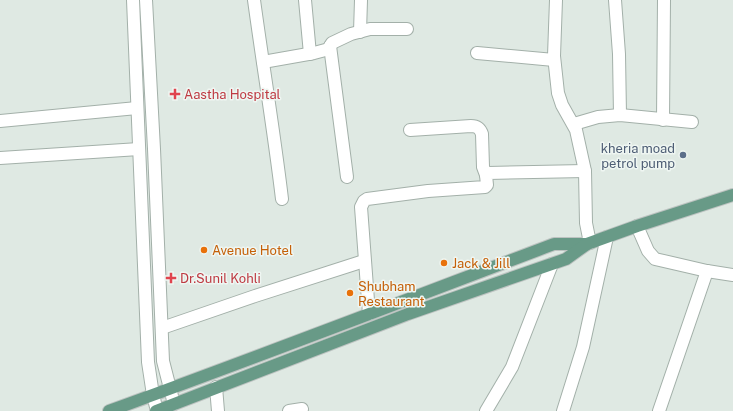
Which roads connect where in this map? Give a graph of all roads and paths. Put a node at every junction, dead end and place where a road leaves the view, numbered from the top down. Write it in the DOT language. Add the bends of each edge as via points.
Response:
graph roads {
  1 [pos="133,0"];
  2 [pos="146,0"];
  3 [pos="254,0"];
  4 [pos="305,0"];
  5 [pos="362,0"];
  6 [pos="556,0"];
  7 [pos="615,0"];
  8 [pos="664,0"];
  9 [pos="407,29"];
  10 [pos="360,32"];
  11 [pos="330,46"];
  12 [pos="477,53"];
  13 [pos="310,54"];
  14 [pos="554,60"];
  15 [pos="263,62"];
  16 [pos="137,108"];
  17 [pos="620,115"];
  18 [pos="663,120"];
  19 [pos="0,121"];
  20 [pos="692,122"];
  21 [pos="574,124"];
  22 [pos="410,130"];
  23 [pos="139,149"];
  24 [pos="0,158"];
  25 [pos="585,171"];
  26 [pos="486,175"];
  27 [pos="347,177"];
  28 [pos="733,195"];
  29 [pos="282,199"];
  30 [pos="637,226"];
  31 [pos="607,237"];
  32 [pos="589,244"];
  33 [pos="364,262"];
  34 [pos="552,264"];
  35 [pos="708,271"];
  36 [pos="733,275"];
  37 [pos="369,314"];
  38 [pos="162,328"];
  39 [pos="216,387"];
  40 [pos="170,389"];
  41 [pos="153,395"];
  42 [pos="174,404"];
  43 [pos="302,409"];
  44 [pos="109,411"];
  45 [pos="157,411"];
  46 [pos="218,411"];
  47 [pos="288,411"];
  48 [pos="486,411"];
  49 [pos="563,411"];
  50 [pos="659,411"];
  1 -- 16 [label="street"];
  2 -- 38 [label="street"];
  3 -- 15 [label="street"];
  4 -- 13 [label="street"];
  5 -- 10 [label="street"];
  6 -- 14 [label="street"];
  7 -- 17 [label="street"];
  8 -- 18 [label="street"];
  9 -- 10 [label="street" via="370,29"];
  10 -- 11 [label="street"];
  11 -- 13 [label="street" via="329,49"];
  11 -- 27 [label="street"];
  12 -- 14 [label="street"];
  13 -- 15 [label="street"];
  14 -- 21 [label="street" via="558,93"];
  15 -- 29 [label="street"];
  16 -- 19 [label="street"];
  16 -- 23 [label="street"];
  17 -- 18 [label="street"];
  17 -- 21 [label="street" via="598,117"];
  18 -- 20 [label="street"];
  21 -- 25 [label="street"];
  22 -- 26 [label="street" via="471,126 481,129 483,167"];
  23 -- 24 [label="street"];
  23 -- 41 [label="street" via="148,362"];
  25 -- 26 [label="street"];
  25 -- 32 [label="street"];
  26 -- 33 [label="street" via="485,187 428,191 364,201 361,207"];
  28 -- 30 [label="main road"];
  30 -- 31 [label="main road"];
  30 -- 35 [label="street" via="648,251 655,259"];
  31 -- 32 [label="main road"];
  31 -- 49 [label="street" via="583,347"];
  32 -- 34 [label="main road" via="566,259"];
  32 -- 37 [label="main road" via="554,244"];
  33 -- 37 [label="street"];
  33 -- 38 [label="street"];
  34 -- 39 [label="main road" via="408,314"];
  34 -- 48 [label="street" via="512,367"];
  35 -- 36 [label="street"];
  35 -- 50 [label="street"];
  37 -- 40 [label="main road"];
  38 -- 40 [label="street" via="163,360"];
  39 -- 42 [label="main road"];
  39 -- 46 [label="street"];
  40 -- 41 [label="main road"];
  40 -- 42 [label="street"];
  41 -- 44 [label="main road"];
  41 -- 45 [label="street"];
  42 -- 45 [label="main road"];
  43 -- 47 [label="street"];
}
